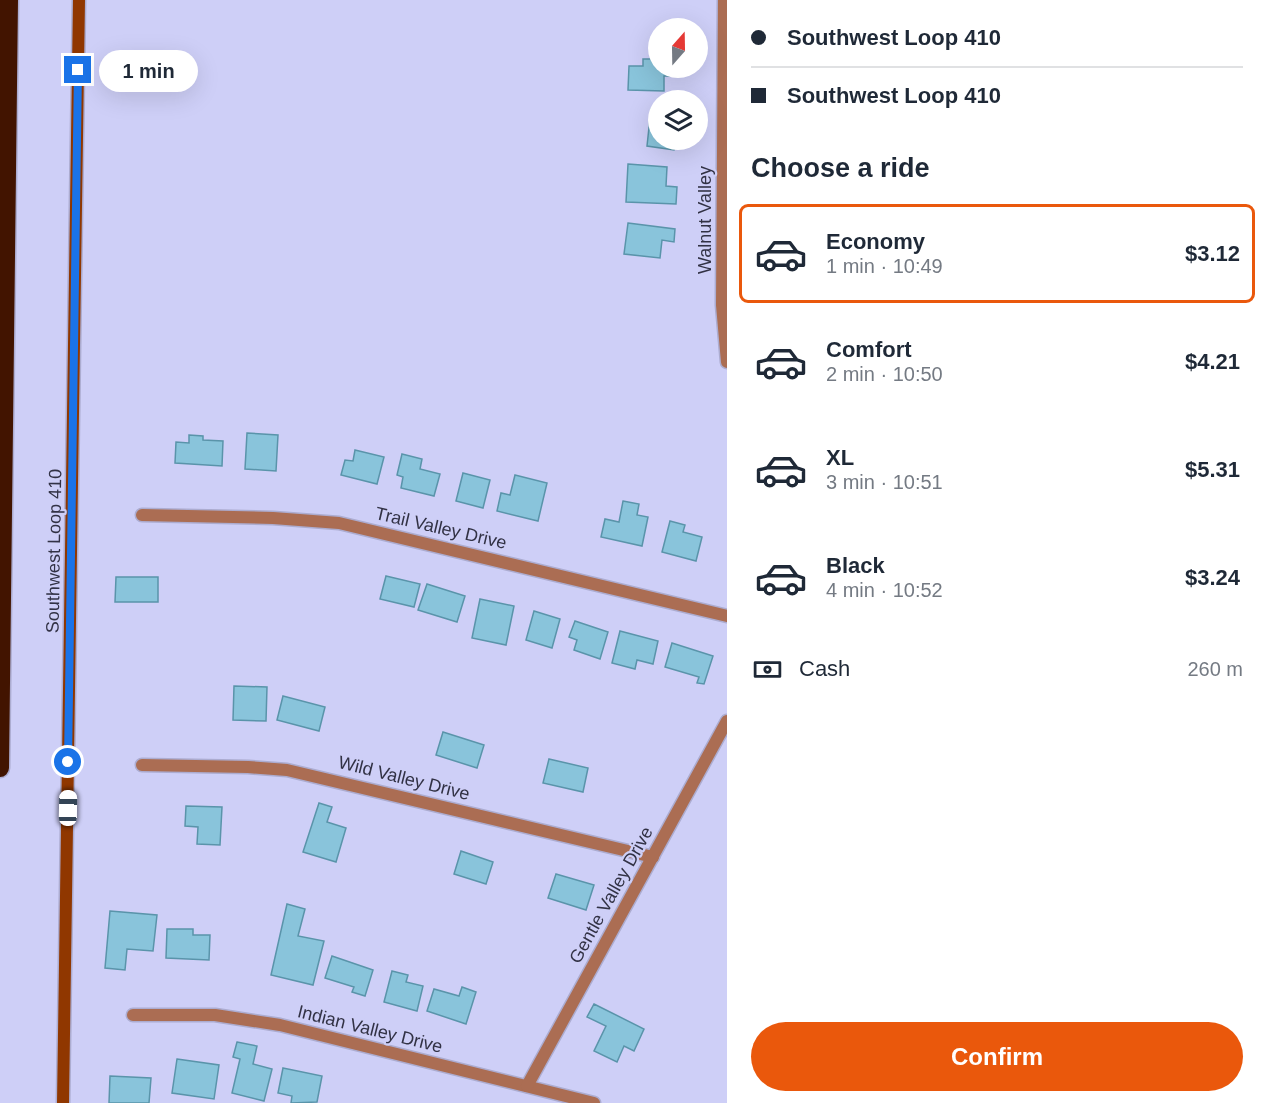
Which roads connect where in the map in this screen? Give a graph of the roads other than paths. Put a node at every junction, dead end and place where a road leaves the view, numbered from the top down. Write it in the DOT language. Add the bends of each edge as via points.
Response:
graph roads {
  1 [pos="9,0"];
  2 [pos="80,0"];
  3 [pos="724,0"];
  4 [pos="725,172"];
  5 [pos="727,362"];
  6 [pos="142,515"];
  7 [pos="727,616"];
  8 [pos="727,721"];
  9 [pos="142,765"];
  10 [pos="0,768"];
  11 [pos="653,857"];
  12 [pos="133,1016"];
  13 [pos="527,1086"];
  14 [pos="63,1103"];
  15 [pos="594,1103"];
  1 -- 10 [label="highway"];
  2 -- 14 [label="main road, Southwest Loop 410"];
  3 -- 4 [label="street, Walnut Valley"];
  4 -- 5 [label="street, Walnut Valley" via="722,297"];
  6 -- 7 [label="street, Trail Valley Drive" via="339,523"];
  8 -- 11 [label="street, Gentle Valley Drive"];
  9 -- 11 [label="street, Wild Valley Drive" via="287,770"];
  11 -- 13 [label="street, Gentle Valley Drive"];
  12 -- 13 [label="street, Indian Valley Drive" via="214,1015 280,1025"];
  13 -- 15 [label="street, Indian Valley Drive"];
}
